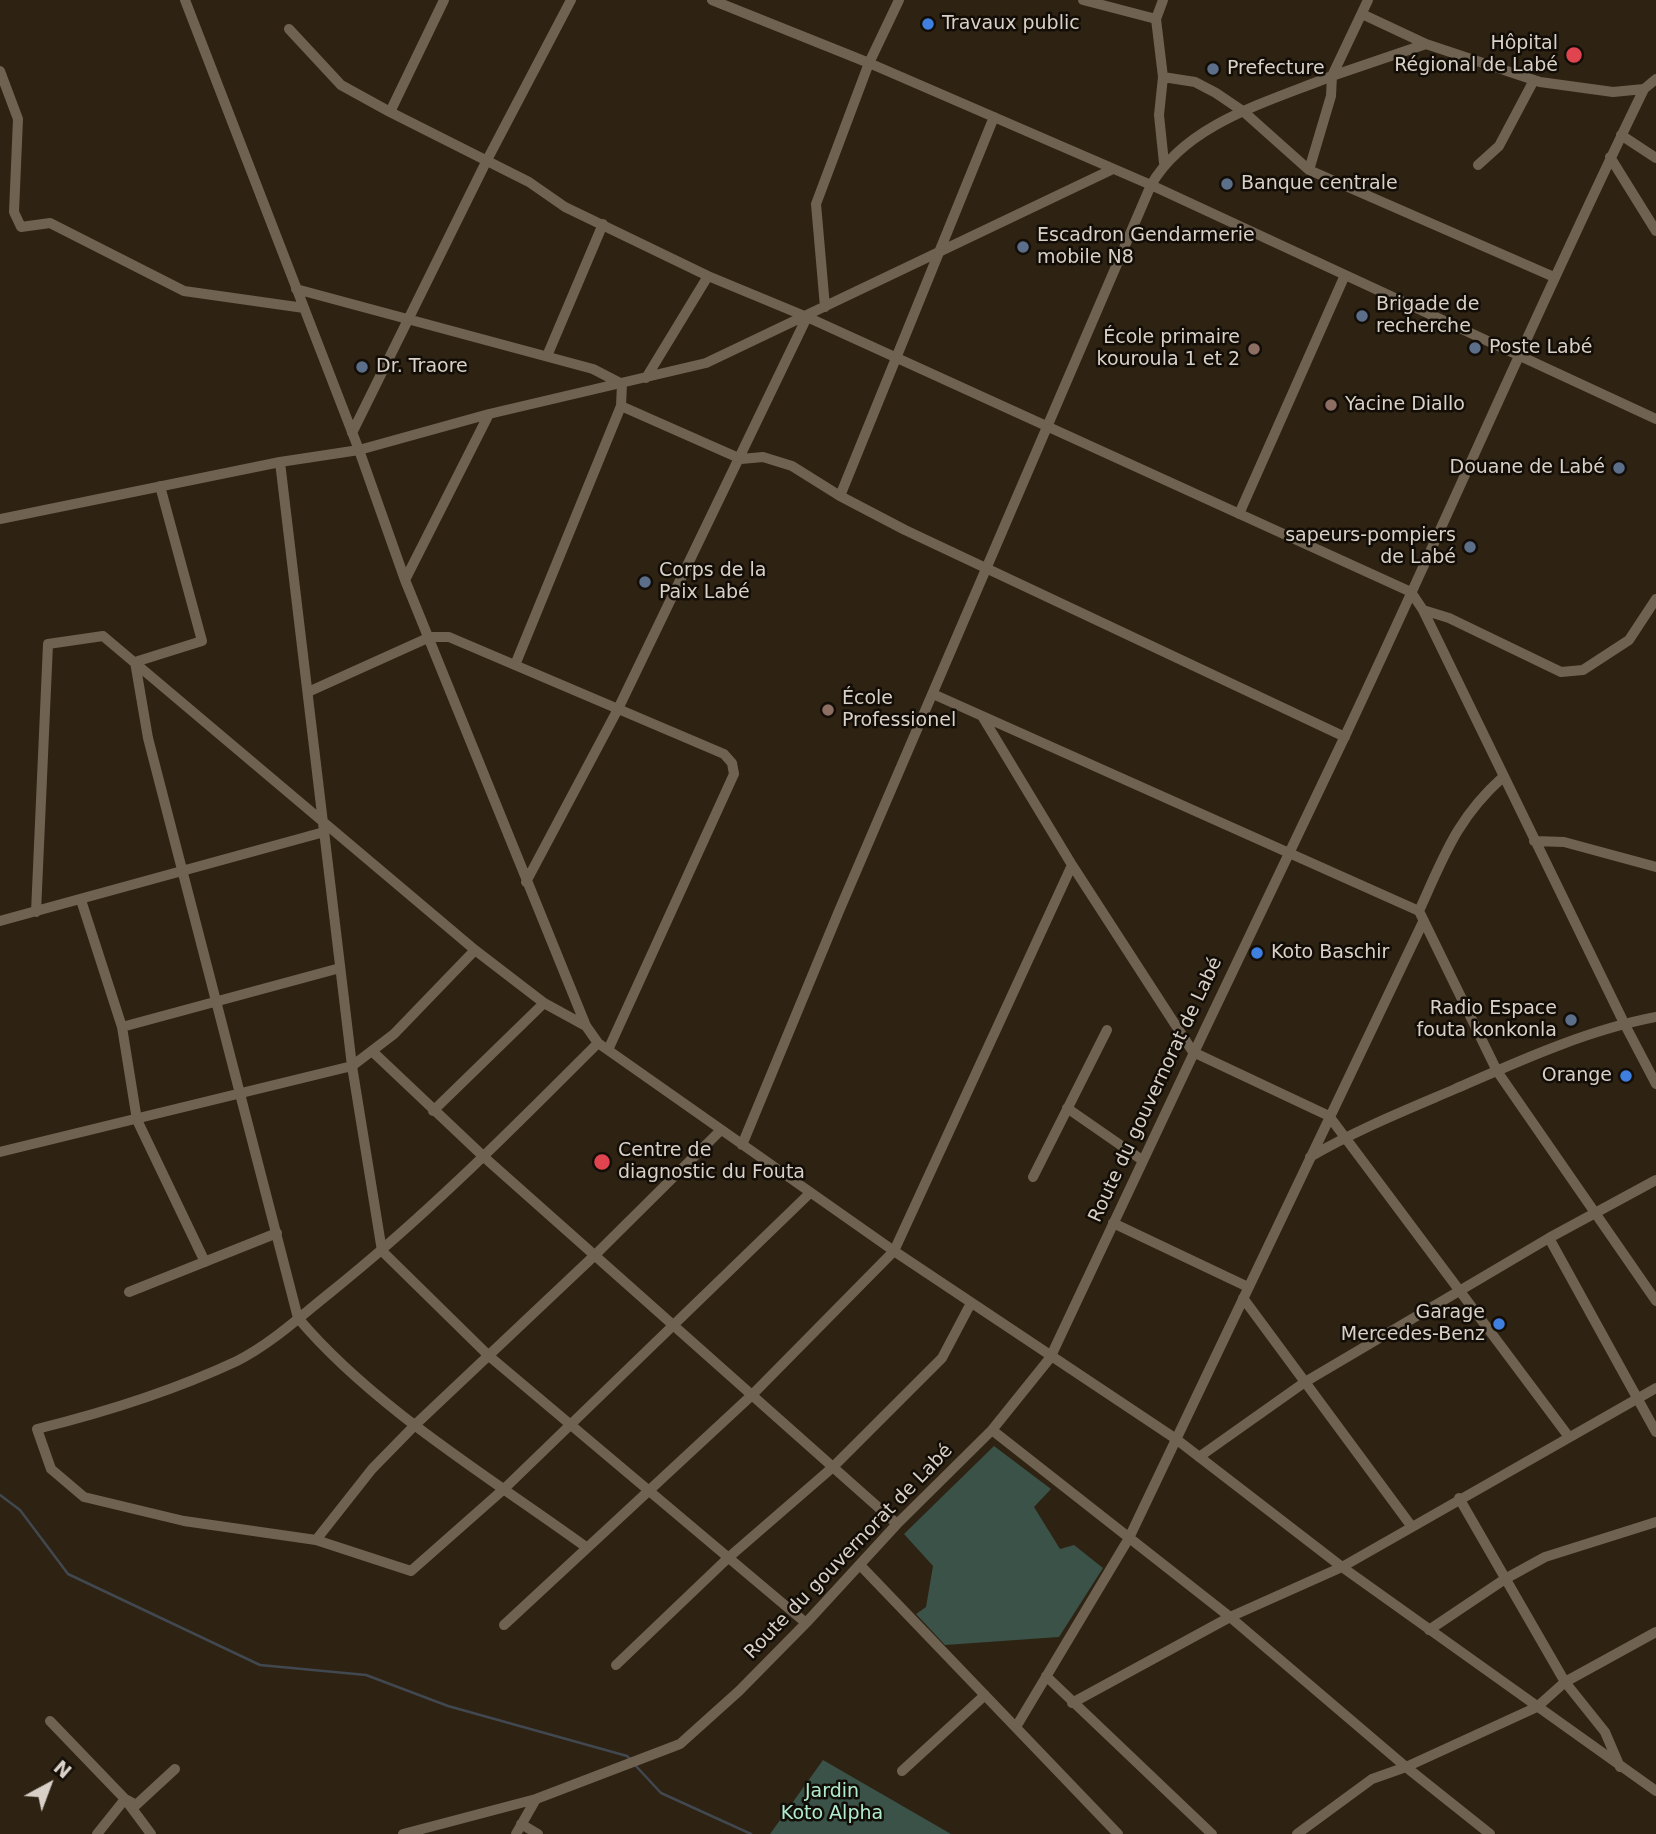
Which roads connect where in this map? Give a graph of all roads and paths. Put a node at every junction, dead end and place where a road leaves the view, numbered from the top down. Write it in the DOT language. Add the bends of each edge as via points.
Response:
graph roads {
  1 [pos="185,0"];
  2 [pos="444,0"];
  3 [pos="571,0"];
  4 [pos="712,0"];
  5 [pos="899,0"];
  6 [pos="1083,0"];
  7 [pos="1163,0"];
  8 [pos="1368,0"];
  9 [pos="1362,14"];
  10 [pos="1156,19"];
  11 [pos="289,29"];
  12 [pos="1426,44"];
  13 [pos="869,64"];
  14 [pos="0,71"];
  15 [pos="1332,76"];
  16 [pos="1163,77"];
  17 [pos="1656,79"];
  18 [pos="1534,80"];
  19 [pos="1644,89"];
  20 [pos="390,112"];
  21 [pos="1244,112"];
  22 [pos="994,117"];
  23 [pos="1621,135"];
  24 [pos="1610,157"];
  25 [pos="1656,158"];
  26 [pos="486,162"];
  27 [pos="1164,163"];
  28 [pos="1478,164"];
  29 [pos="1113,169"];
  30 [pos="1309,170"];
  31 [pos="1151,185"];
  32 [pos="603,224"];
  33 [pos="1656,231"];
  34 [pos="939,252"];
  35 [pos="1345,275"];
  36 [pos="708,276"];
  37 [pos="1554,277"];
  38 [pos="296,289"];
  39 [pos="825,307"];
  40 [pos="304,308"];
  41 [pos="411,317"];
  42 [pos="807,317"];
  43 [pos="547,356"];
  44 [pos="895,356"];
  45 [pos="1518,356"];
  46 [pos="646,378"];
  47 [pos="622,384"];
  48 [pos="621,406"];
  49 [pos="489,414"];
  50 [pos="1656,419"];
  51 [pos="1048,426"];
  52 [pos="352,433"];
  53 [pos="359,450"];
  54 [pos="741,459"];
  55 [pos="280,462"];
  56 [pos="160,486"];
  57 [pos="840,496"];
  58 [pos="1239,514"];
  59 [pos="0,519"];
  60 [pos="988,566"];
  61 [pos="405,580"];
  62 [pos="1411,593"];
  63 [pos="1656,599"];
  64 [pos="1423,610"];
  65 [pos="430,638"];
  66 [pos="135,662"];
  67 [pos="516,665"];
  68 [pos="308,692"];
  69 [pos="933,694"];
  70 [pos="618,709"];
  71 [pos="982,716"];
  72 [pos="1345,737"];
  73 [pos="1503,777"];
  74 [pos="324,828"];
  75 [pos="1534,841"];
  76 [pos="1287,852"];
  77 [pos="1072,865"];
  78 [pos="1656,867"];
  79 [pos="181,869"];
  80 [pos="527,882"];
  81 [pos="81,900"];
  82 [pos="1419,911"];
  83 [pos="36,912"];
  84 [pos="0,921"];
  85 [pos="1423,922"];
  86 [pos="475,950"];
  87 [pos="340,968"];
  88 [pos="216,1002"];
  89 [pos="544,1003"];
  90 [pos="1656,1017"];
  91 [pos="1624,1023"];
  92 [pos="586,1026"];
  93 [pos="122,1027"];
  94 [pos="1107,1030"];
  95 [pos="603,1046"];
  96 [pos="373,1052"];
  97 [pos="1193,1052"];
  98 [pos="352,1066"];
  99 [pos="1497,1071"];
  100 [pos="1656,1084"];
  101 [pos="241,1093"];
  102 [pos="1067,1108"];
  103 [pos="433,1111"];
  104 [pos="1329,1116"];
  105 [pos="137,1120"];
  106 [pos="721,1130"];
  107 [pos="1346,1136"];
  108 [pos="742,1145"];
  109 [pos="0,1152"];
  110 [pos="484,1157"];
  111 [pos="1310,1158"];
  112 [pos="1142,1160"];
  113 [pos="1033,1177"];
  114 [pos="1656,1180"];
  115 [pos="810,1193"];
  116 [pos="1594,1214"];
  117 [pos="1113,1223"];
  118 [pos="276,1233"];
  119 [pos="1549,1238"];
  120 [pos="382,1251"];
  121 [pos="894,1251"];
  122 [pos="595,1255"];
  123 [pos="205,1262"];
  124 [pos="1248,1287"];
  125 [pos="1462,1290"];
  126 [pos="129,1292"];
  127 [pos="1243,1298"];
  128 [pos="1656,1301"];
  129 [pos="971,1303"];
  130 [pos="298,1318"];
  131 [pos="674,1325"];
  132 [pos="489,1356"];
  133 [pos="1050,1358"];
  134 [pos="1305,1382"];
  135 [pos="1656,1388"];
  136 [pos="752,1395"];
  137 [pos="1638,1397"];
  138 [pos="416,1424"];
  139 [pos="570,1425"];
  140 [pos="992,1430"];
  141 [pos="1656,1432"];
  142 [pos="1569,1437"];
  143 [pos="1176,1438"];
  144 [pos="1199,1457"];
  145 [pos="832,1466"];
  146 [pos="505,1488"];
  147 [pos="648,1490"];
  148 [pos="1459,1498"];
  149 [pos="1656,1522"];
  150 [pos="897,1524"];
  151 [pos="1412,1527"];
  152 [pos="1129,1538"];
  153 [pos="316,1540"];
  154 [pos="586,1547"];
  155 [pos="728,1558"];
  156 [pos="860,1566"];
  157 [pos="1342,1567"];
  158 [pos="1505,1578"];
  159 [pos="1230,1617"];
  160 [pos="806,1623"];
  161 [pos="504,1625"];
  162 [pos="1429,1630"];
  163 [pos="1656,1632"];
  164 [pos="616,1665"];
  165 [pos="1046,1676"];
  166 [pos="1565,1682"];
  167 [pos="985,1695"];
  168 [pos="1072,1703"];
  169 [pos="1537,1707"];
  170 [pos="50,1721"];
  171 [pos="1016,1727"];
  172 [pos="1406,1767"];
  173 [pos="1620,1768"];
  174 [pos="175,1769"];
  175 [pos="902,1771"];
  176 [pos="1656,1791"];
  177 [pos="125,1799"];
  178 [pos="536,1799"];
  179 [pos="519,1829"];
  180 [pos="97,1834"];
  181 [pos="151,1834"];
  182 [pos="403,1834"];
  183 [pos="538,1834"];
  184 [pos="1118,1834"];
  185 [pos="1212,1834"];
  186 [pos="1297,1834"];
  187 [pos="1490,1834"];
  1 -- 38 [label="street"];
  2 -- 20 [label="street"];
  3 -- 26 [label="street"];
  4 -- 13 [label="street"];
  5 -- 13 [label="street"];
  6 -- 10 [label="street"];
  7 -- 10 [label="street"];
  8 -- 9 [label="street"];
  9 -- 12 [label="street"];
  9 -- 15 [label="street"];
  10 -- 16 [label="street"];
  11 -- 20 [label="street" via="341,85"];
  12 -- 15 [label="street"];
  12 -- 18 [label="street"];
  13 -- 22 [label="street"];
  13 -- 39 [label="street" via="816,204"];
  14 -- 40 [label="street" via="18,119 15,212 21,227 50,223 184,291"];
  15 -- 21 [label="street"];
  15 -- 30 [label="street" via="1331,96"];
  16 -- 21 [label="street" via="1195,82"];
  16 -- 27 [label="street" via="1159,115"];
  17 -- 19 [label="street"];
  18 -- 19 [label="street" via="1613,92"];
  18 -- 28 [label="street" via="1499,146"];
  19 -- 23 [label="street, Route du gouvernorat de Labé"];
  20 -- 26 [label="street"];
  21 -- 27 [label="street" via="1197,136"];
  21 -- 30 [label="street"];
  22 -- 29 [label="street"];
  22 -- 34 [label="street"];
  23 -- 24 [label="street, Route du gouvernorat de Labé"];
  23 -- 25 [label="street"];
  24 -- 33 [label="street"];
  24 -- 37 [label="street, Route du gouvernorat de Labé"];
  26 -- 32 [label="street"];
  26 -- 41 [label="street"];
  27 -- 31 [label="street"];
  29 -- 31 [label="street"];
  29 -- 34 [label="street"];
  30 -- 37 [label="street"];
  31 -- 35 [label="street"];
  31 -- 51 [label="street"];
  32 -- 36 [label="street"];
  32 -- 43 [label="street"];
  34 -- 39 [label="street"];
  34 -- 44 [label="street"];
  35 -- 45 [label="street"];
  35 -- 58 [label="street"];
  36 -- 42 [label="street"];
  36 -- 46 [label="street"];
  37 -- 45 [label="street, Route du gouvernorat de Labé"];
  38 -- 40 [label="street"];
  38 -- 41 [label="street"];
  39 -- 42 [label="street"];
  40 -- 52 [label="street"];
  41 -- 43 [label="street"];
  41 -- 52 [label="street"];
  42 -- 44 [label="street"];
  42 -- 46 [label="street" via="706,363"];
  42 -- 54 [label="street"];
  43 -- 47 [label="street" via="593,369"];
  44 -- 51 [label="street"];
  44 -- 57 [label="street"];
  45 -- 50 [label="street"];
  45 -- 62 [label="street, Route du gouvernorat de Labé"];
  46 -- 47 [label="street"];
  47 -- 48 [label="street"];
  47 -- 49 [label="street"];
  48 -- 54 [label="street"];
  48 -- 67 [label="street"];
  49 -- 53 [label="street"];
  49 -- 61 [label="street"];
  51 -- 58 [label="street"];
  51 -- 60 [label="street"];
  52 -- 53 [label="street"];
  53 -- 55 [label="street"];
  53 -- 61 [label="street"];
  54 -- 57 [label="street" via="763,457 784,463"];
  54 -- 70 [label="street"];
  55 -- 56 [label="street"];
  55 -- 68 [label="street"];
  56 -- 59 [label="street"];
  56 -- 66 [label="street" via="202,640"];
  57 -- 60 [label="street"];
  58 -- 62 [label="street"];
  60 -- 69 [label="street"];
  60 -- 72 [label="street"];
  61 -- 65 [label="street"];
  62 -- 64 [label="street"];
  62 -- 72 [label="street, Route du gouvernorat de Labé"];
  63 -- 64 [label="street" via="1629,640 1583,670 1561,672"];
  64 -- 73 [label="street"];
  65 -- 67 [label="street" via="449,637"];
  65 -- 68 [label="street"];
  65 -- 80 [label="street"];
  66 -- 74 [label="street"];
  66 -- 79 [label="street" via="148,738"];
  66 -- 83 [label="street" via="103,636 48,644"];
  67 -- 70 [label="street"];
  68 -- 74 [label="street"];
  69 -- 71 [label="street"];
  69 -- 108 [label="street"];
  70 -- 80 [label="street"];
  70 -- 95 [label="street" via="724,754 734,774"];
  71 -- 76 [label="street"];
  71 -- 77 [label="street"];
  72 -- 76 [label="street, Route du gouvernorat de Labé"];
  73 -- 75 [label="street"];
  73 -- 82 [label="street" via="1476,802 1454,834"];
  74 -- 79 [label="street"];
  74 -- 86 [label="street"];
  74 -- 87 [label="street"];
  75 -- 78 [label="street" via="1564,842"];
  75 -- 91 [label="street"];
  76 -- 82 [label="street"];
  76 -- 97 [label="street, Route du gouvernorat de Labé"];
  77 -- 97 [label="street"];
  77 -- 121 [label="street"];
  79 -- 81 [label="street"];
  79 -- 88 [label="street"];
  80 -- 92 [label="street"];
  81 -- 83 [label="street"];
  81 -- 93 [label="street"];
  82 -- 85 [label="street"];
  83 -- 84 [label="street"];
  85 -- 99 [label="street"];
  85 -- 104 [label="street"];
  86 -- 89 [label="street"];
  86 -- 96 [label="street"];
  87 -- 88 [label="street"];
  87 -- 98 [label="street"];
  88 -- 93 [label="street"];
  88 -- 101 [label="street"];
  89 -- 92 [label="street"];
  89 -- 103 [label="street"];
  90 -- 91 [label="street"];
  91 -- 99 [label="street"];
  91 -- 100 [label="street"];
  92 -- 95 [label="street"];
  93 -- 105 [label="street"];
  94 -- 102 [label="street"];
  95 -- 106 [label="street"];
  95 -- 110 [label="street"];
  96 -- 98 [label="street"];
  96 -- 103 [label="street"];
  97 -- 104 [label="street"];
  97 -- 112 [label="street, Route du gouvernorat de Labé"];
  98 -- 101 [label="street"];
  98 -- 120 [label="street"];
  99 -- 107 [label="street"];
  99 -- 116 [label="street"];
  101 -- 105 [label="street"];
  101 -- 118 [label="street"];
  102 -- 112 [label="street"];
  102 -- 113 [label="street"];
  103 -- 110 [label="street"];
  104 -- 107 [label="street"];
  104 -- 111 [label="street"];
  105 -- 109 [label="street"];
  105 -- 123 [label="street"];
  106 -- 108 [label="street"];
  106 -- 122 [label="street"];
  107 -- 111 [label="street"];
  107 -- 125 [label="street"];
  108 -- 115 [label="street"];
  110 -- 120 [label="street"];
  110 -- 122 [label="street"];
  111 -- 124 [label="street"];
  112 -- 117 [label="street, Route du gouvernorat de Labé"];
  114 -- 116 [label="street"];
  115 -- 121 [label="street"];
  115 -- 131 [label="street"];
  116 -- 119 [label="street"];
  116 -- 128 [label="street"];
  117 -- 124 [label="street"];
  117 -- 133 [label="street, Route du gouvernorat de Labé"];
  118 -- 123 [label="street"];
  118 -- 130 [label="street"];
  119 -- 125 [label="street"];
  119 -- 137 [label="street"];
  120 -- 130 [label="street"];
  120 -- 132 [label="street"];
  121 -- 129 [label="street"];
  121 -- 136 [label="street"];
  122 -- 131 [label="street"];
  122 -- 132 [label="street"];
  123 -- 126 [label="street"];
  124 -- 127 [label="street"];
  125 -- 134 [label="street"];
  125 -- 142 [label="street"];
  127 -- 134 [label="street"];
  127 -- 143 [label="street"];
  129 -- 133 [label="street"];
  129 -- 145 [label="street" via="942,1358"];
  130 -- 138 [label="street" via="331,1358"];
  130 -- 153 [label="street" via="239,1360 116,1410 37,1429 51,1469 85,1497 184,1521"];
  131 -- 136 [label="street"];
  131 -- 139 [label="street"];
  132 -- 138 [label="street"];
  132 -- 139 [label="street"];
  133 -- 140 [label="street, Route du gouvernorat de Labé"];
  133 -- 143 [label="street"];
  134 -- 144 [label="street"];
  134 -- 151 [label="street"];
  135 -- 137 [label="street"];
  136 -- 145 [label="street"];
  136 -- 147 [label="street"];
  137 -- 141 [label="street"];
  137 -- 142 [label="street"];
  138 -- 146 [label="street"];
  138 -- 153 [label="street" via="372,1469"];
  139 -- 146 [label="street"];
  139 -- 147 [label="street"];
  140 -- 150 [label="street, Route du gouvernorat de Labé"];
  140 -- 152 [label="street"];
  142 -- 148 [label="street"];
  143 -- 144 [label="street"];
  143 -- 152 [label="street"];
  144 -- 157 [label="street"];
  145 -- 150 [label="street"];
  145 -- 155 [label="street"];
  146 -- 153 [label="street" via="411,1571"];
  146 -- 154 [label="street"];
  147 -- 154 [label="street"];
  147 -- 155 [label="street"];
  148 -- 151 [label="street"];
  148 -- 158 [label="street"];
  149 -- 158 [label="street" via="1545,1557"];
  150 -- 156 [label="street, Route du gouvernorat de Labé"];
  151 -- 157 [label="street"];
  152 -- 159 [label="street"];
  152 -- 165 [label="street"];
  154 -- 161 [label="street"];
  155 -- 160 [label="street"];
  155 -- 164 [label="street"];
  156 -- 160 [label="street, Route du gouvernorat de Labé"];
  156 -- 167 [label="street"];
  157 -- 159 [label="street"];
  157 -- 162 [label="street"];
  158 -- 162 [label="street"];
  158 -- 166 [label="street"];
  159 -- 168 [label="street"];
  159 -- 172 [label="street"];
  160 -- 178 [label="street, Route du gouvernorat de Labé" via="680,1744"];
  162 -- 169 [label="street"];
  163 -- 166 [label="street"];
  165 -- 168 [label="street"];
  165 -- 171 [label="street"];
  166 -- 169 [label="street"];
  166 -- 173 [label="street" via="1605,1732"];
  167 -- 171 [label="street"];
  167 -- 175 [label="street"];
  168 -- 185 [label="street"];
  169 -- 172 [label="street"];
  169 -- 173 [label="street"];
  170 -- 177 [label="street"];
  171 -- 184 [label="street"];
  172 -- 186 [label="street" via="1372,1779"];
  172 -- 187 [label="street"];
  173 -- 176 [label="street"];
  174 -- 177 [label="street" via="136,1805"];
  177 -- 180 [label="street"];
  177 -- 181 [label="street"];
  178 -- 179 [label="street"];
  178 -- 182 [label="street, Route du gouvernorat de Labé"];
  179 -- 183 [label="street"];
}
